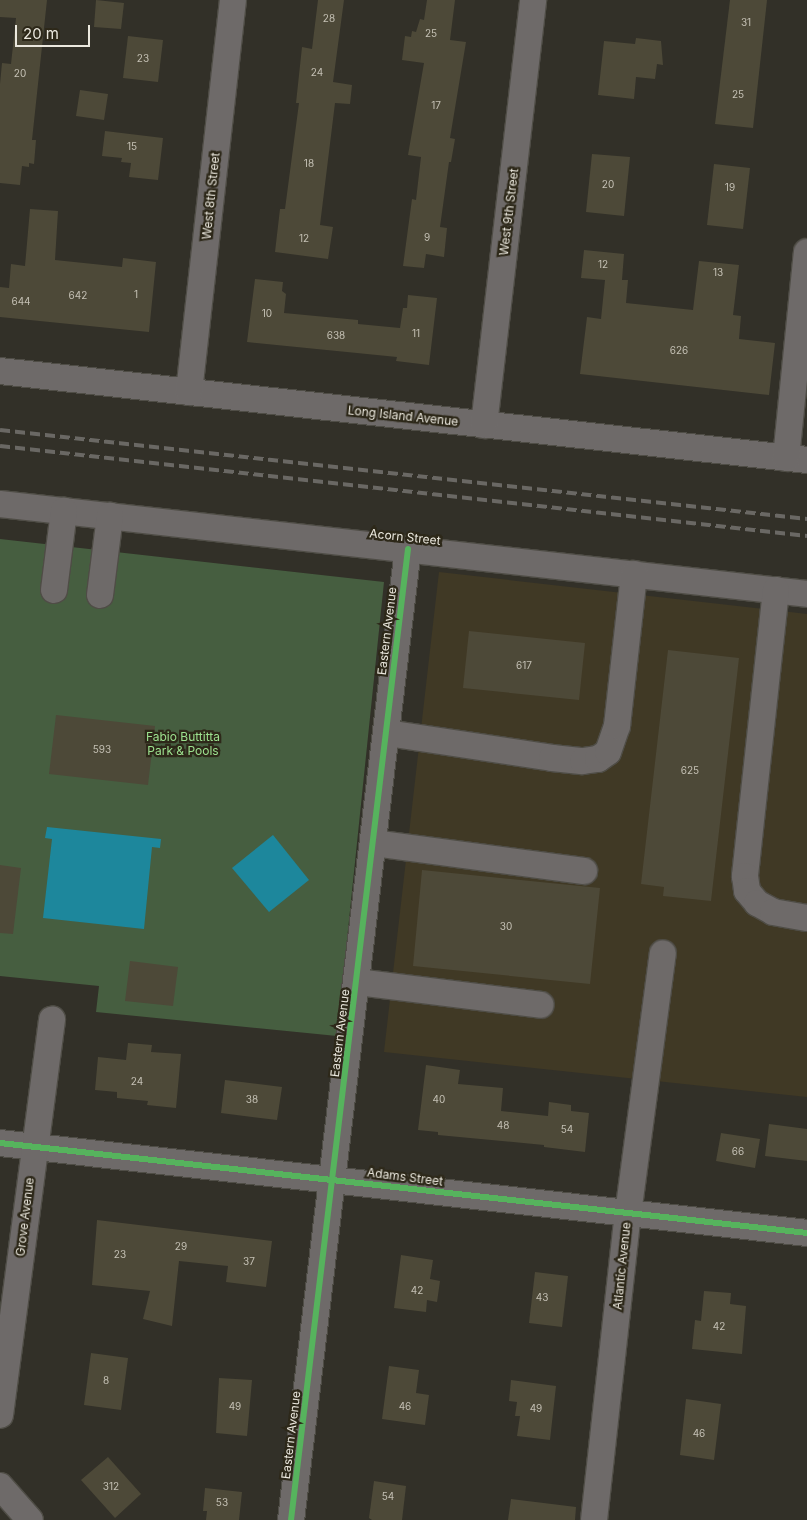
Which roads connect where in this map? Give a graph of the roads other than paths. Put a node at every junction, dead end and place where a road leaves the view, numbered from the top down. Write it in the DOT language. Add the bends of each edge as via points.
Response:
graph roads {
  1 [pos="233,0"];
  2 [pos="533,0"];
  3 [pos="807,252"];
  4 [pos="0,371"];
  5 [pos="189,392"];
  6 [pos="484,425"];
  7 [pos="797,459"];
  8 [pos="0,504"];
  9 [pos="64,511"];
  10 [pos="110,516"];
  11 [pos="408,549"];
  12 [pos="634,574"];
  13 [pos="54,590"];
  14 [pos="776,590"];
  15 [pos="807,594"];
  16 [pos="100,595"];
  17 [pos="387,733"];
  18 [pos="374,843"];
  19 [pos="584,871"];
  20 [pos="807,918"];
  21 [pos="663,953"];
  22 [pos="357,982"];
  23 [pos="541,1005"];
  24 [pos="52,1019"];
  25 [pos="0,1143"];
  26 [pos="34,1146"];
  27 [pos="334,1180"];
  28 [pos="628,1214"];
  29 [pos="807,1233"];
  30 [pos="0,1416"];
  31 [pos="0,1486"];
  32 [pos="30,1520"];
  33 [pos="292,1520"];
  34 [pos="594,1520"];
  1 -- 5 [label="street, West 8th Street"];
  2 -- 6 [label="street, West 9th Street"];
  3 -- 7 [label="street"];
  4 -- 5 [label="street, Long Island Avenue"];
  5 -- 6 [label="street, Long Island Avenue"];
  6 -- 7 [label="street, Long Island Avenue"];
  8 -- 9 [label="street, Acorn Street"];
  9 -- 10 [label="street, Acorn Street"];
  9 -- 13 [label="street"];
  10 -- 11 [label="street, Acorn Street"];
  10 -- 16 [label="street"];
  11 -- 12 [label="street, Acorn Street"];
  11 -- 17 [label="street, Eastern Avenue"];
  12 -- 14 [label="street, Acorn Street"];
  12 -- 17 [label="street" via="617,726 608,752 598,759 552,758"];
  14 -- 15 [label="street, Acorn Street"];
  14 -- 20 [label="street" via="746,891 757,903 773,912"];
  17 -- 18 [label="street, Eastern Avenue"];
  18 -- 19 [label="street"];
  18 -- 22 [label="street, Eastern Avenue"];
  21 -- 28 [label="street, Atlantic Avenue"];
  22 -- 23 [label="street"];
  22 -- 27 [label="street, Eastern Avenue"];
  24 -- 26 [label="street, Grove Avenue"];
  25 -- 26 [label="street, Adams Street"];
  26 -- 27 [label="street, Adams Street"];
  26 -- 30 [label="street, Grove Avenue"];
  27 -- 28 [label="street, Adams Street"];
  27 -- 33 [label="street, Eastern Avenue"];
  28 -- 29 [label="street, Adams Street"];
  28 -- 34 [label="street, Atlantic Avenue"];
  31 -- 32 [label="street"];
}
